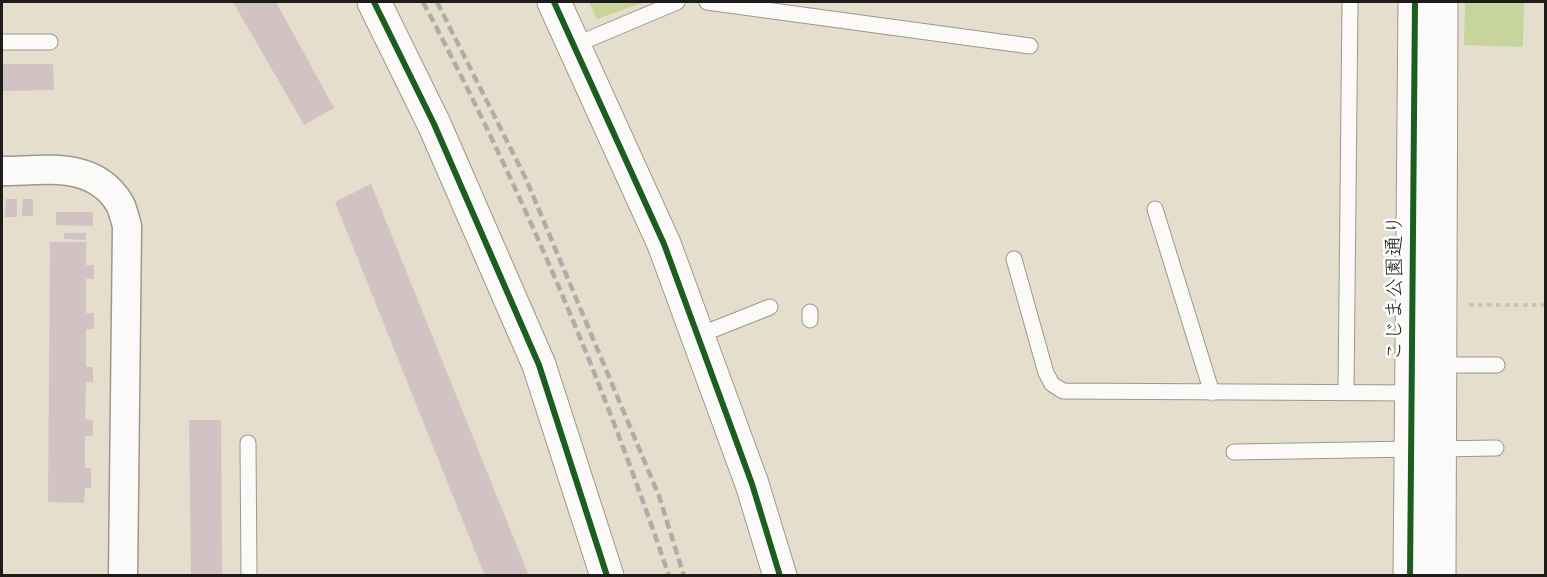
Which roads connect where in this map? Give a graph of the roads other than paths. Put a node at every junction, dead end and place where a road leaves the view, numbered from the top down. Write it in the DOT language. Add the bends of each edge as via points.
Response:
graph roads {
  1 [pos="374,2"];
  2 [pos="554,2"];
  3 [pos="677,2"];
  4 [pos="707,2"];
  5 [pos="1350,2"];
  6 [pos="1415,2"];
  7 [pos="1441,2"];
  8 [pos="2,42"];
  9 [pos="50,42"];
  10 [pos="575,45"];
  11 [pos="1030,46"];
  12 [pos="2,171"];
  13 [pos="1155,209"];
  14 [pos="1014,259"];
  15 [pos="770,307"];
  16 [pos="698,336"];
  17 [pos="1497,365"];
  18 [pos="1430,384"];
  19 [pos="1346,391"];
  20 [pos="1212,393"];
  21 [pos="248,442"];
  22 [pos="1496,448"];
  23 [pos="1425,449"];
  24 [pos="1234,452"];
  25 [pos="123,576"];
  26 [pos="249,576"];
  27 [pos="608,576"];
  28 [pos="780,576"];
  29 [pos="1410,576"];
  30 [pos="1439,576"];
  1 -- 27 [label="street" via="434,124 539,365"];
  2 -- 10 [label="street"];
  3 -- 10 [label="lane"];
  4 -- 11 [label="lane"];
  5 -- 19 [label="lane"];
  6 -- 18 [label="street, こじま公園通り"];
  7 -- 18 [label="street, こじま公園通り"];
  8 -- 9 [label="lane"];
  10 -- 16 [label="street" via="664,244"];
  12 -- 25 [label="street" via="72,171 93,176 120,204 127,226"];
  13 -- 20 [label="lane"];
  14 -- 20 [label="lane" via="1052,384 1063,391"];
  15 -- 16 [label="lane"];
  16 -- 28 [label="street" via="752,484"];
  17 -- 18 [label="lane"];
  18 -- 19 [label="lane"];
  18 -- 23 [label="street, こじま公園通り"];
  19 -- 20 [label="lane"];
  21 -- 26 [label="lane"];
  22 -- 23 [label="lane"];
  23 -- 24 [label="lane"];
  23 -- 29 [label="street, こじま公園通り"];
  23 -- 30 [label="street, こじま公園通り"];
}
